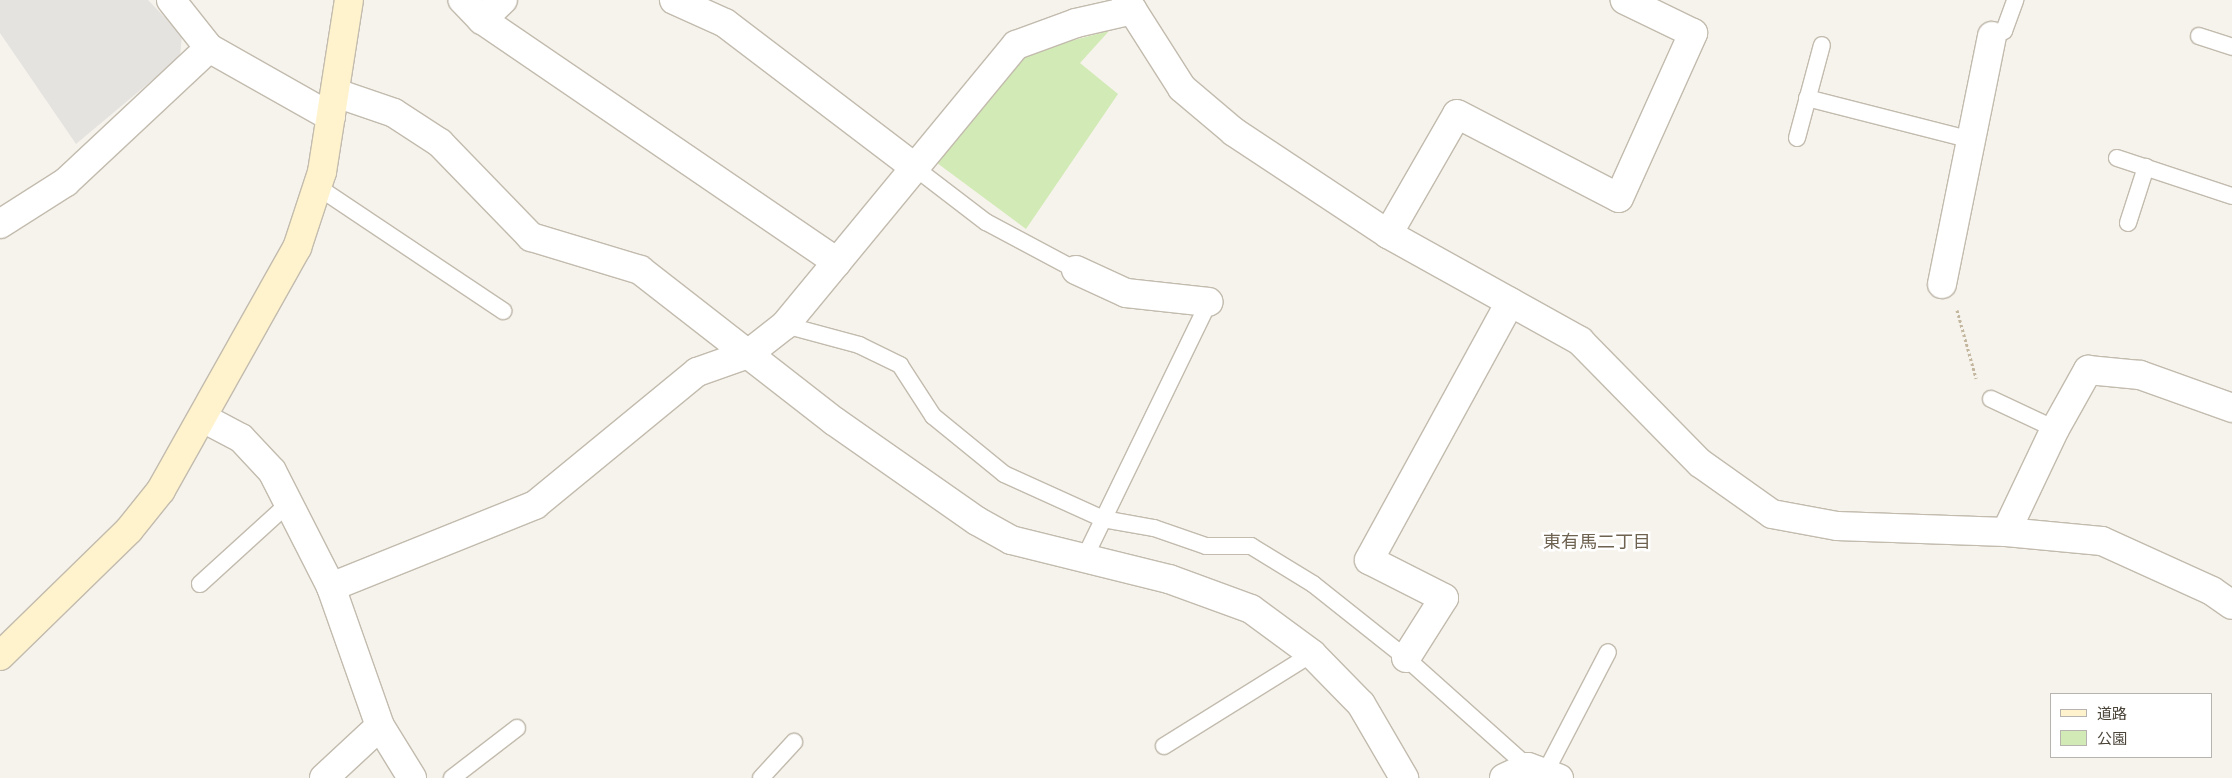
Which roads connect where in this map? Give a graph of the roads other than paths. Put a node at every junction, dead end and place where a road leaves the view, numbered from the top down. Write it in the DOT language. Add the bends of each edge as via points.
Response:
graph roads {
  1 [pos="171,0"];
  2 [pos="349,0"];
  3 [pos="463,0"];
  4 [pos="503,0"];
  5 [pos="674,0"];
  6 [pos="1624,0"];
  7 [pos="2015,0"];
  8 [pos="1130,5"];
  9 [pos="482,20"];
  10 [pos="1992,36"];
  11 [pos="2199,36"];
  12 [pos="1822,45"];
  13 [pos="2232,47"];
  14 [pos="209,48"];
  15 [pos="1807,98"];
  16 [pos="334,105"];
  17 [pos="1797,138"];
  18 [pos="1972,140"];
  19 [pos="2118,158"];
  20 [pos="914,167"];
  21 [pos="2146,167"];
  22 [pos="318,186"];
  23 [pos="2232,196"];
  24 [pos="2128,223"];
  25 [pos="0,224"];
  26 [pos="1388,234"];
  27 [pos="837,262"];
  28 [pos="1076,270"];
  29 [pos="1942,284"];
  30 [pos="1209,302"];
  31 [pos="1510,302"];
  32 [pos="503,312"];
  33 [pos="785,325"];
  34 [pos="748,354"];
  35 [pos="1991,399"];
  36 [pos="2232,408"];
  37 [pos="203,418"];
  38 [pos="2055,429"];
  39 [pos="290,502"];
  40 [pos="1103,519"];
  41 [pos="2006,532"];
  42 [pos="1084,559"];
  43 [pos="200,584"];
  44 [pos="331,587"];
  45 [pos="2232,605"];
  46 [pos="1608,652"];
  47 [pos="1312,654"];
  48 [pos="0,656"];
  49 [pos="1406,658"];
  50 [pos="380,726"];
  51 [pos="517,728"];
  52 [pos="794,742"];
  53 [pos="1164,746"];
  54 [pos="1534,774"];
  55 [pos="324,778"];
  56 [pos="412,778"];
  57 [pos="452,778"];
  58 [pos="761,778"];
  59 [pos="1404,778"];
  1 -- 14 [label="street"];
  2 -- 16 [label="street"];
  3 -- 9 [label="street"];
  4 -- 9 [label="street"];
  5 -- 20 [label="street" via="725,23"];
  6 -- 26 [label="street" via="1693,33 1619,198 1457,114"];
  7 -- 10 [label="lane" via="2004,31"];
  8 -- 20 [label="street" via="1016,45"];
  8 -- 26 [label="street" via="1182,88 1234,132"];
  9 -- 27 [label="street"];
  10 -- 18 [label="street"];
  11 -- 13 [label="lane"];
  12 -- 15 [label="lane"];
  14 -- 16 [label="street"];
  14 -- 25 [label="street" via="66,182"];
  15 -- 17 [label="lane"];
  15 -- 18 [label="lane"];
  16 -- 22 [label="street"];
  16 -- 34 [label="street" via="394,113 440,143 531,237 640,270"];
  18 -- 29 [label="street"];
  19 -- 21 [label="lane"];
  20 -- 27 [label="street"];
  20 -- 28 [label="lane" via="986,222"];
  21 -- 23 [label="lane"];
  21 -- 24 [label="lane"];
  22 -- 32 [label="lane"];
  22 -- 37 [label="street" via="297,248"];
  26 -- 31 [label="street"];
  27 -- 33 [label="street"];
  28 -- 30 [label="street" via="1126,293"];
  30 -- 40 [label="lane"];
  31 -- 41 [label="street" via="1580,342 1700,463 1772,514 1837,526"];
  31 -- 49 [label="street" via="1369,560 1444,598"];
  33 -- 34 [label="street"];
  33 -- 40 [label="lane" via="859,345 900,365 933,416 1004,474"];
  34 -- 42 [label="street" via="834,421 977,521 1010,540"];
  34 -- 44 [label="street" via="697,372 535,506"];
  35 -- 38 [label="lane"];
  36 -- 38 [label="street" via="2140,375 2088,370"];
  37 -- 39 [label="street" via="241,438 272,471"];
  37 -- 48 [label="street" via="161,490 129,530"];
  38 -- 41 [label="street"];
  39 -- 43 [label="lane"];
  39 -- 44 [label="street"];
  40 -- 42 [label="lane"];
  40 -- 49 [label="lane" via="1154,528 1206,546 1251,546 1313,584"];
  41 -- 45 [label="street" via="2102,541 2212,591"];
  42 -- 47 [label="street" via="1169,579 1251,609"];
  44 -- 50 [label="street"];
  46 -- 54 [label="lane"];
  47 -- 53 [label="lane"];
  47 -- 59 [label="street" via="1361,704"];
  49 -- 54 [label="lane"];
  50 -- 55 [label="street"];
  50 -- 56 [label="street"];
  51 -- 57 [label="lane"];
  52 -- 58 [label="lane"];
}
